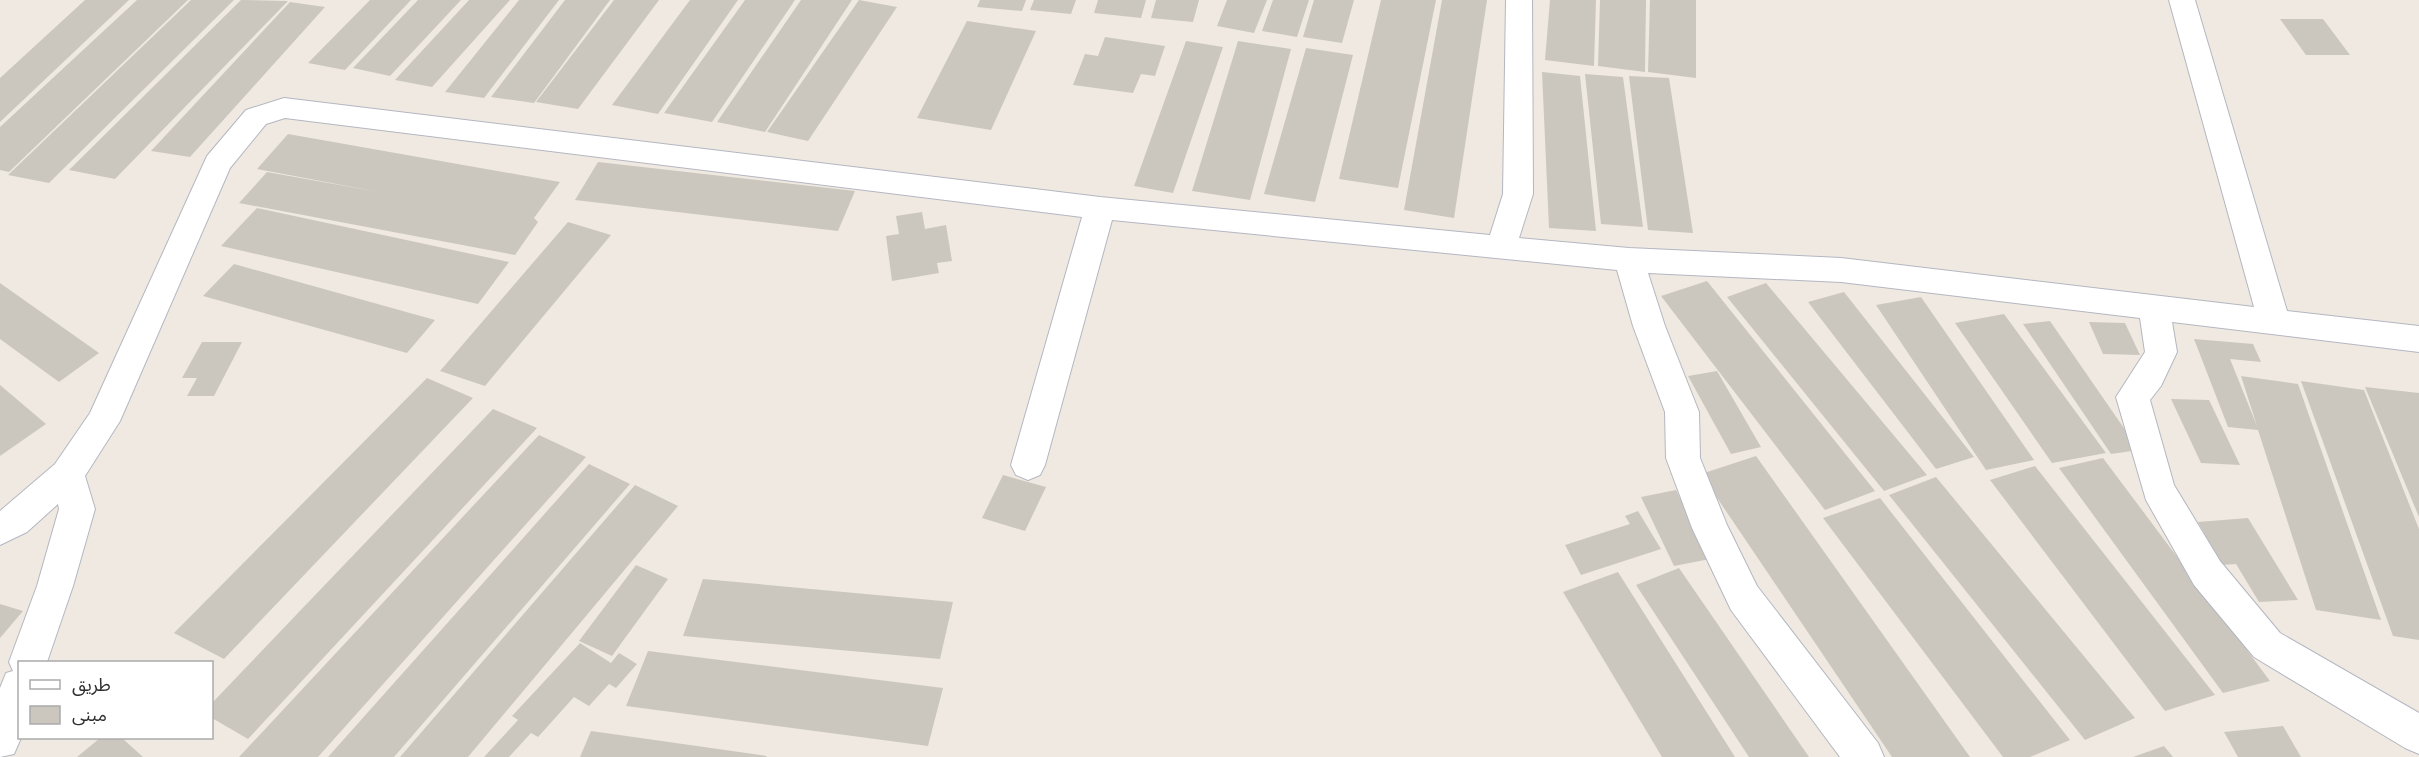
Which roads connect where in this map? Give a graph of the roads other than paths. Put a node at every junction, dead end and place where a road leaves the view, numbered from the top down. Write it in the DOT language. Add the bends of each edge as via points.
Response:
graph roads {
  1 [pos="1519,0"];
  2 [pos="2182,0"];
  3 [pos="1100,208"];
  4 [pos="1501,247"];
  5 [pos="1629,260"];
  6 [pos="2154,308"];
  7 [pos="2274,321"];
  8 [pos="2419,339"];
  9 [pos="1028,465"];
  10 [pos="67,474"];
  11 [pos="0,529"];
  12 [pos="29,661"];
  13 [pos="18,692"];
  14 [pos="2419,735"];
  15 [pos="0,741"];
  16 [pos="1864,757"];
  1 -- 4 [label="street" via="1518,194"];
  2 -- 7 [label="street"];
  3 -- 4 [label="street"];
  3 -- 9 [label="street"];
  3 -- 10 [label="street" via="284,108 256,117 217,163 103,421"];
  4 -- 5 [label="street"];
  5 -- 6 [label="street" via="1841,270"];
  5 -- 16 [label="street" via="1682,412 1683,458 1710,528 1744,598"];
  6 -- 7 [label="street"];
  6 -- 14 [label="street" via="2162,352 2133,397 2157,489 2208,573 2266,645"];
  7 -- 8 [label="street"];
  10 -- 11 [label="street"];
  10 -- 12 [label="street" via="77,509"];
  13 -- 15 [label="street"];
}
